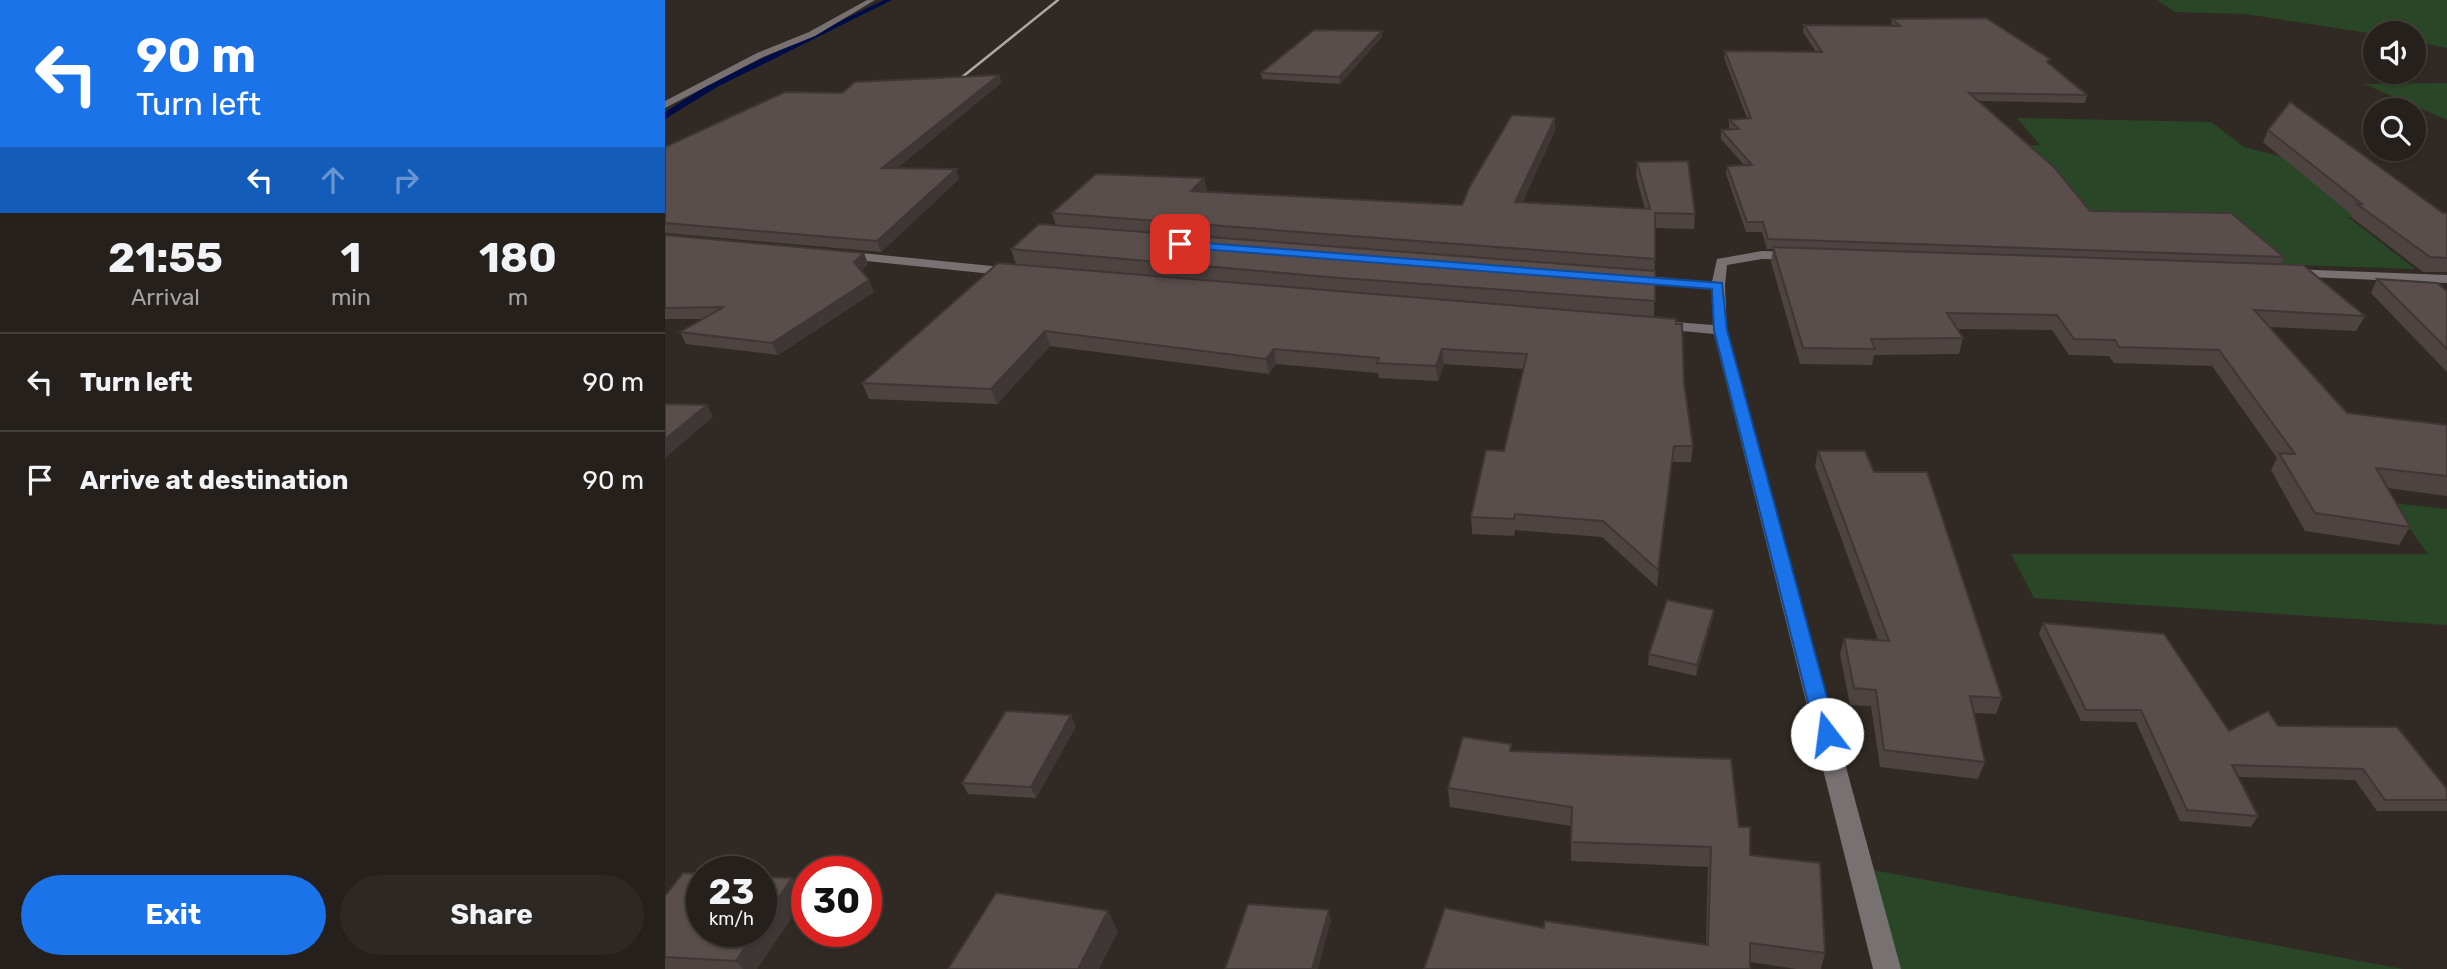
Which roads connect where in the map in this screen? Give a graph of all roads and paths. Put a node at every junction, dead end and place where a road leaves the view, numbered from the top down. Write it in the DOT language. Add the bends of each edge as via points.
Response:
graph roads {
  1 [pos="872,0"];
  2 [pos="665,104"];
  3 [pos="832,254"];
  4 [pos="1817,257"];
  5 [pos="1024,273"];
  6 [pos="2276,273"];
  7 [pos="1621,278"];
  8 [pos="2447,279"];
  9 [pos="1718,286"];
  10 [pos="1650,324"];
  11 [pos="1720,330"];
  12 [pos="1887,969"];
  1 -- 2 [label="street"];
  3 -- 5 [label="street"];
  4 -- 9 [label="street" via="1762,255 1721,262"];
  6 -- 8 [label="street"];
  7 -- 9 [label="street"];
  9 -- 11 [label="street"];
  10 -- 11 [label="street"];
  11 -- 12 [label="street"];
}
